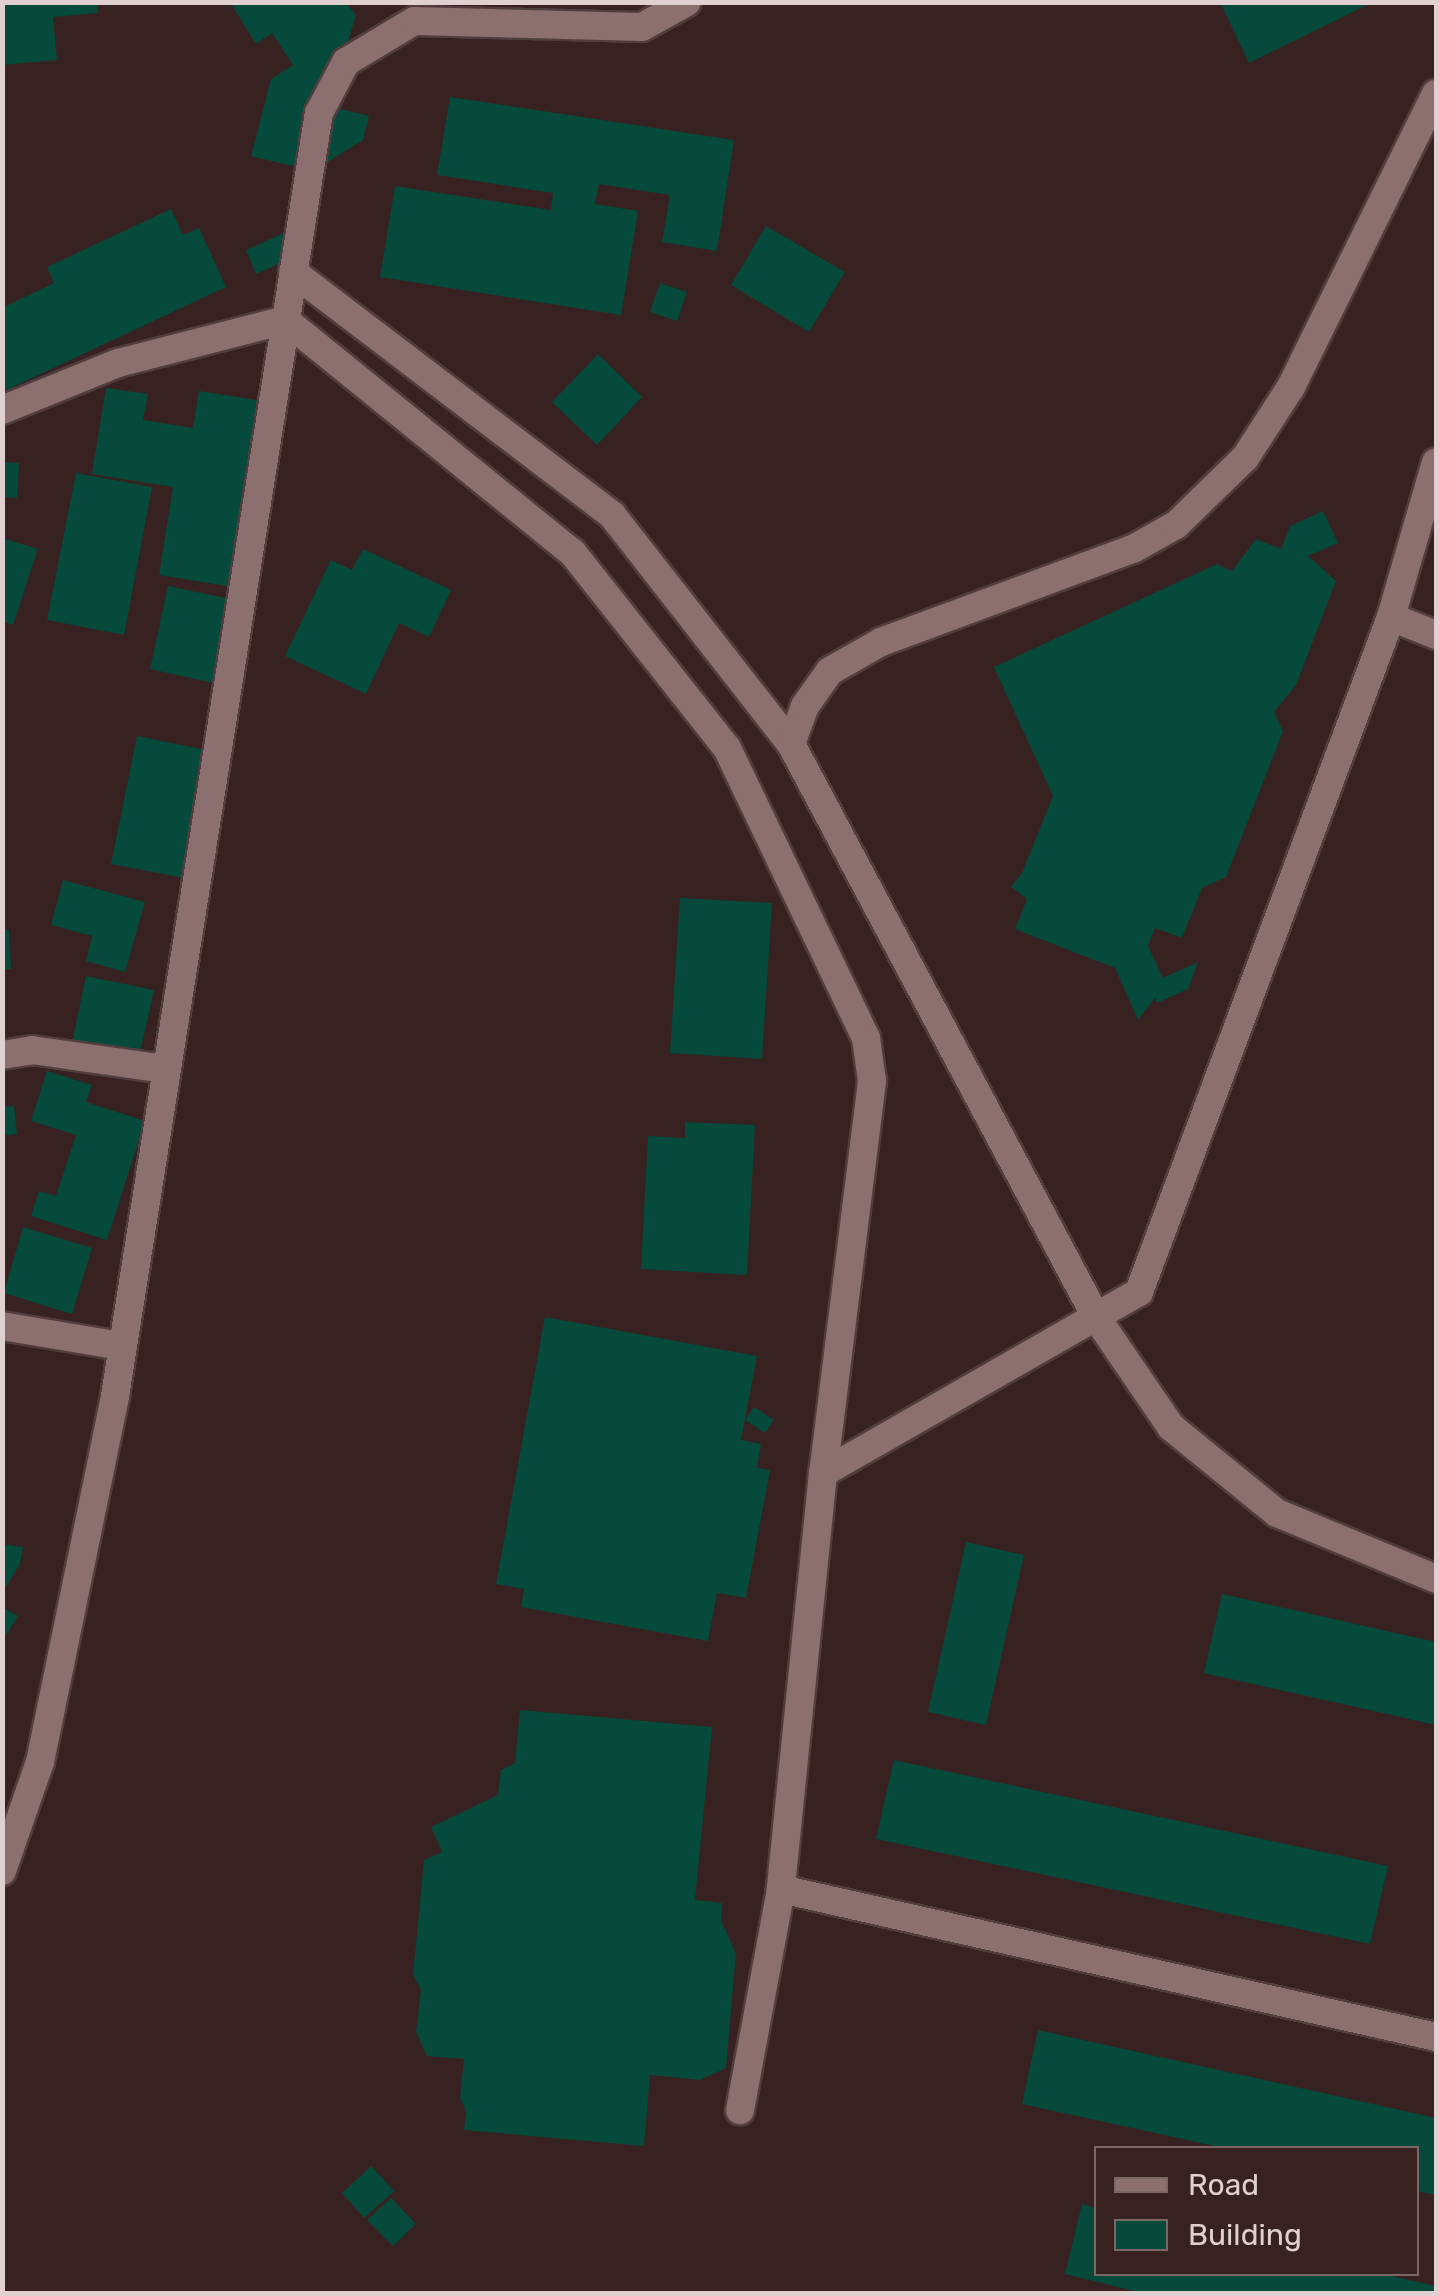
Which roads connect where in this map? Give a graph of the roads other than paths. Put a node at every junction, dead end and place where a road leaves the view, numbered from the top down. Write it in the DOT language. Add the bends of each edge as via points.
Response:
graph roads {
  1 [pos="686,2"];
  2 [pos="1436,94"];
  3 [pos="293,272"];
  4 [pos="285,320"];
  5 [pos="2,410"];
  6 [pos="1436,462"];
  7 [pos="1391,618"];
  8 [pos="1436,635"];
  9 [pos="791,744"];
  10 [pos="2,1056"];
  11 [pos="166,1069"];
  12 [pos="1096,1317"];
  13 [pos="2,1326"];
  14 [pos="122,1346"];
  15 [pos="823,1474"];
  16 [pos="1436,1579"];
  17 [pos="2,1870"];
  18 [pos="781,1889"];
  19 [pos="1436,2037"];
  20 [pos="740,2110"];
  1 -- 3 [label="street" via="642,28 414,22 346,62 319,112"];
  2 -- 9 [label="street" via="1291,387 1245,458 1176,525 1134,549 881,642 830,672 805,706"];
  3 -- 4 [label="street"];
  3 -- 9 [label="street" via="612,515"];
  4 -- 5 [label="street" via="118,363"];
  4 -- 11 [label="street"];
  4 -- 15 [label="street" via="572,552 728,748 866,1038 872,1081"];
  6 -- 7 [label="street"];
  7 -- 8 [label="street"];
  7 -- 12 [label="street" via="1140,1292"];
  9 -- 12 [label="street"];
  10 -- 11 [label="street" via="32,1050"];
  11 -- 14 [label="street"];
  12 -- 15 [label="street"];
  12 -- 16 [label="street" via="1171,1427 1276,1512"];
  13 -- 14 [label="street"];
  14 -- 17 [label="street" via="40,1762"];
  15 -- 18 [label="street"];
  18 -- 19 [label="street"];
  18 -- 20 [label="street"];
}
